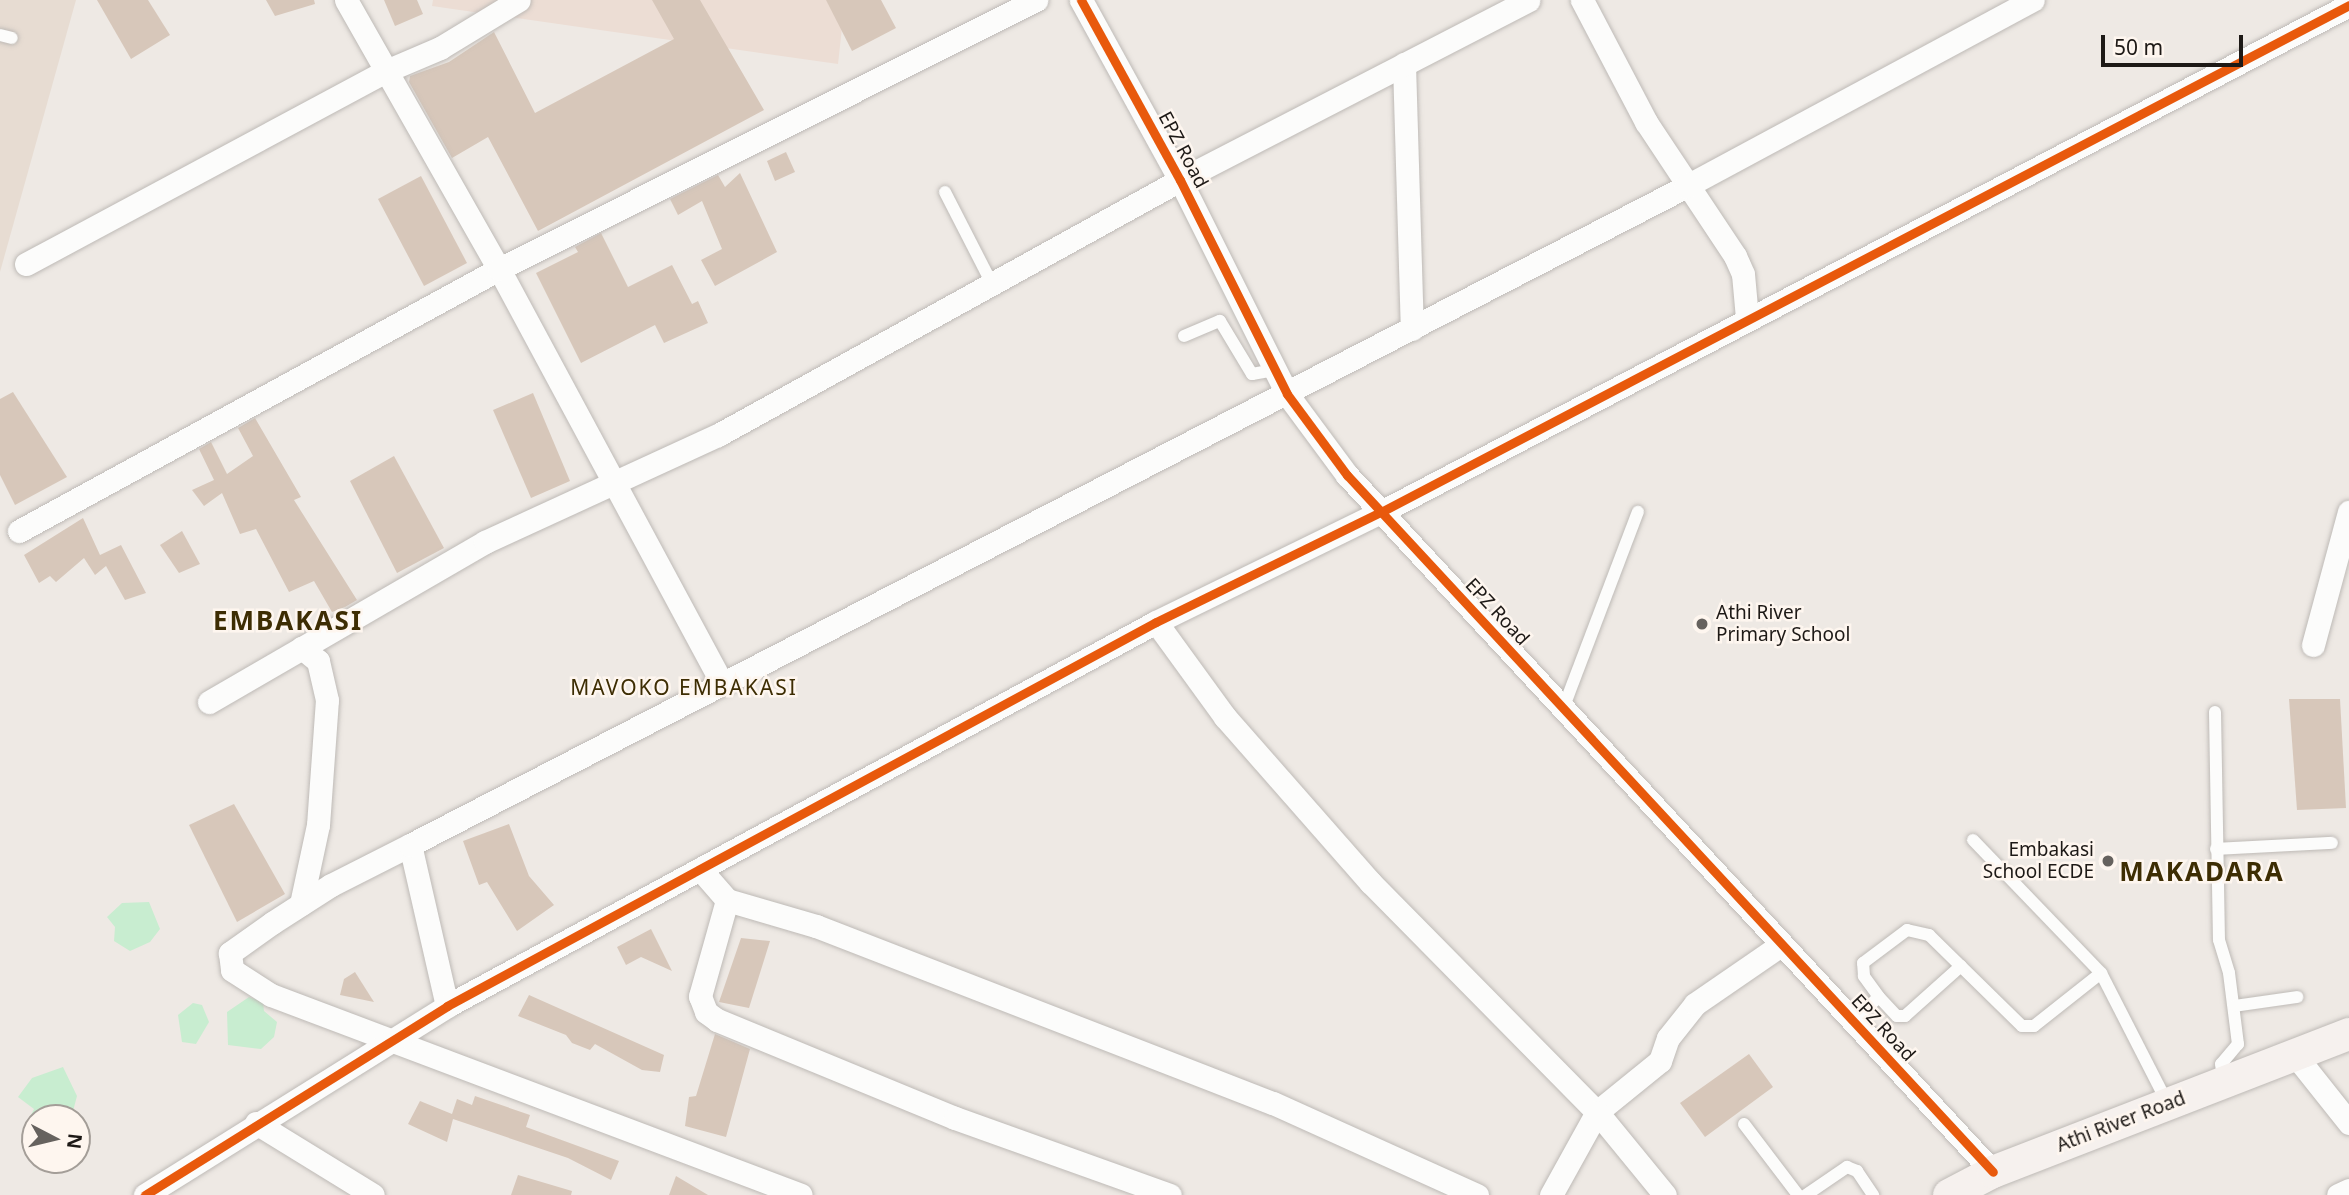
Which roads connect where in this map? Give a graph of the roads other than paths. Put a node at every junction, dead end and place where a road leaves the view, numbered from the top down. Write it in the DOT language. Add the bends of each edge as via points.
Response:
graph roads {
  1 [pos="346,0"];
  2 [pos="519,0"];
  3 [pos="1035,0"];
  4 [pos="1081,0"];
  5 [pos="1528,0"];
  6 [pos="1582,0"];
  7 [pos="2033,0"];
  8 [pos="2349,5"];
  9 [pos="1404,64"];
  10 [pos="386,71"];
  11 [pos="1180,180"];
  12 [pos="1685,187"];
  13 [pos="945,192"];
  14 [pos="26,264"];
  15 [pos="499,270"];
  16 [pos="992,284"];
  17 [pos="1747,318"];
  18 [pos="1412,329"];
  19 [pos="1184,336"];
  20 [pos="1275,370"];
  21 [pos="1287,394"];
  22 [pos="610,481"];
  23 [pos="1381,512"];
  24 [pos="1638,512"];
  25 [pos="2349,512"];
  26 [pos="19,531"];
  27 [pos="1156,622"];
  28 [pos="2313,645"];
  29 [pos="302,648"];
  30 [pos="723,684"];
  31 [pos="209,702"];
  32 [pos="1563,709"];
  33 [pos="2215,712"];
  34 [pos="1973,840"];
  35 [pos="2332,842"];
  36 [pos="410,845"];
  37 [pos="2216,849"];
  38 [pos="700,869"];
  39 [pos="727,900"];
  40 [pos="301,904"];
  41 [pos="1781,945"];
  42 [pos="1961,966"];
  43 [pos="2101,972"];
  44 [pos="1879,997"];
  45 [pos="2297,997"];
  46 [pos="447,1006"];
  47 [pos="2234,1006"];
  48 [pos="1853,1021"];
  49 [pos="2349,1034"];
  50 [pos="391,1038"];
  51 [pos="2295,1055"];
  52 [pos="2224,1083"];
  53 [pos="2167,1102"];
  54 [pos="1597,1112"];
  55 [pos="256,1123"];
  56 [pos="2349,1123"];
  57 [pos="1744,1124"];
  58 [pos="1993,1172"];
  59 [pos="2349,1190"];
  60 [pos="145,1195"];
  61 [pos="373,1195"];
  62 [pos="801,1195"];
  63 [pos="1170,1195"];
  64 [pos="1477,1195"];
  65 [pos="1551,1195"];
  66 [pos="1665,1195"];
  67 [pos="1798,1195"];
  68 [pos="1806,1195"];
  69 [pos="1873,1195"];
  70 [pos="1949,1195"];
  71 [pos="2338,1195"];
  1 -- 10 [label="street"];
  2 -- 10 [label="street" via="440,48"];
  3 -- 15 [label="street"];
  4 -- 11 [label="street, EPZ Road"];
  5 -- 9 [label="street"];
  6 -- 12 [label="street"];
  7 -- 12 [label="street"];
  8 -- 17 [label="street"];
  9 -- 11 [label="street"];
  9 -- 18 [label="street"];
  10 -- 14 [label="street"];
  10 -- 15 [label="street"];
  11 -- 16 [label="street"];
  11 -- 20 [label="street, EPZ Road"];
  12 -- 17 [label="street" via="1735,256"];
  12 -- 18 [label="street"];
  13 -- 16 [label="lane"];
  15 -- 22 [label="street"];
  15 -- 26 [label="street"];
  16 -- 22 [label="street" via="718,435"];
  17 -- 23 [label="street"];
  18 -- 21 [label="street"];
  19 -- 20 [label="lane" via="1220,321 1252,374"];
  20 -- 21 [label="street, EPZ Road"];
  21 -- 23 [label="street, EPZ Road"];
  21 -- 30 [label="street"];
  22 -- 29 [label="street" via="485,542"];
  22 -- 30 [label="street"];
  23 -- 27 [label="street"];
  23 -- 32 [label="street, EPZ Road"];
  24 -- 32 [label="lane"];
  25 -- 28 [label="street"];
  27 -- 38 [label="street"];
  27 -- 54 [label="street" via="1225,717 1370,883"];
  29 -- 31 [label="street"];
  29 -- 40 [label="street" via="318,661 327,700 318,825"];
  30 -- 36 [label="street"];
  32 -- 41 [label="street, EPZ Road"];
  33 -- 37 [label="lane"];
  34 -- 43 [label="lane"];
  35 -- 37 [label="lane"];
  36 -- 40 [label="street"];
  36 -- 46 [label="street"];
  37 -- 47 [label="lane" via="2218,940"];
  38 -- 39 [label="street"];
  38 -- 46 [label="street"];
  39 -- 63 [label="street" via="700,996 706,1012 717,1020 955,1118"];
  39 -- 64 [label="street" via="816,926 1273,1103"];
  40 -- 50 [label="street" via="230,953 232,970 271,995"];
  41 -- 48 [label="street, EPZ Road"];
  41 -- 54 [label="street" via="1695,1004 1668,1038 1660,1061"];
  42 -- 43 [label="lane" via="2028,1027"];
  42 -- 44 [label="lane" via="1905,1016 1897,1016"];
  42 -- 44 [label="lane" via="1923,930 1907,930 1863,963 1864,976"];
  43 -- 53 [label="lane"];
  44 -- 48 [label="lane"];
  45 -- 47 [label="lane"];
  46 -- 50 [label="street"];
  47 -- 52 [label="lane" via="2238,1044 2221,1064"];
  48 -- 58 [label="street, EPZ Road"];
  49 -- 51 [label="main road, Athi River Road"];
  50 -- 55 [label="street"];
  50 -- 62 [label="street"];
  51 -- 52 [label="main road, Athi River Road"];
  51 -- 56 [label="street"];
  52 -- 53 [label="main road, Athi River Road"];
  53 -- 58 [label="main road, Athi River Road"];
  54 -- 65 [label="street"];
  54 -- 66 [label="street"];
  55 -- 60 [label="street"];
  55 -- 61 [label="street"];
  57 -- 67 [label="lane"];
  58 -- 70 [label="main road, Athi River Road"];
  59 -- 71 [label="street"];
  68 -- 69 [label="lane" via="1847,1167 1857,1171"];
}
